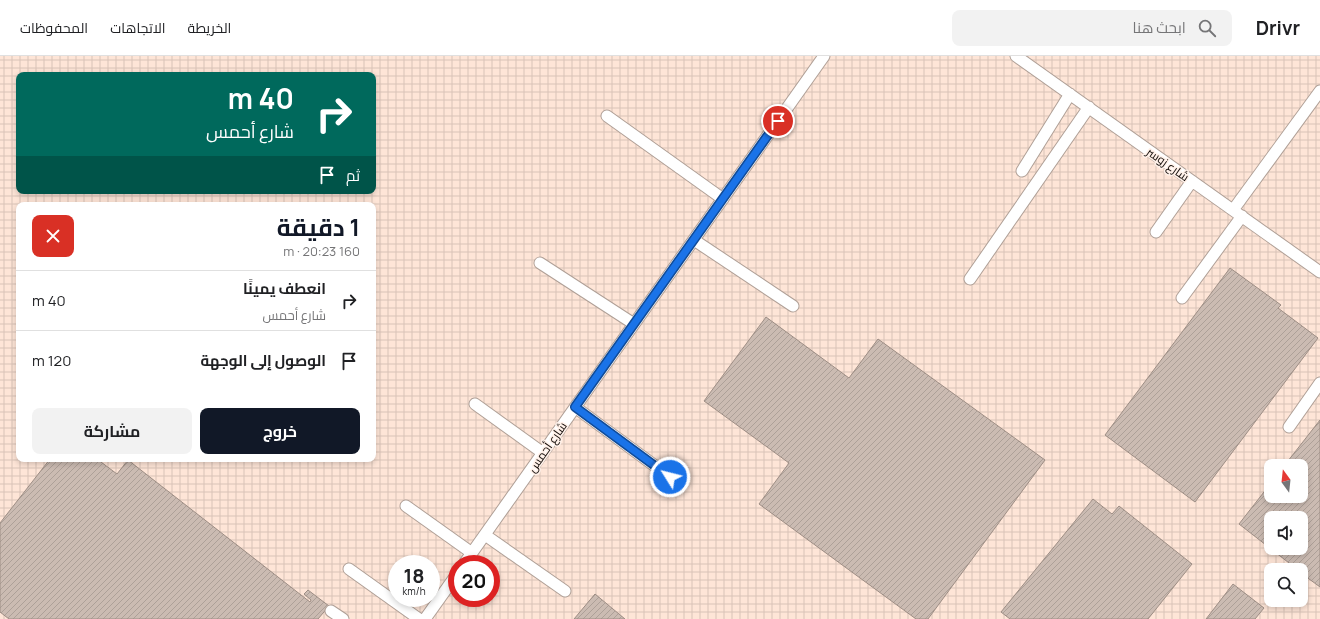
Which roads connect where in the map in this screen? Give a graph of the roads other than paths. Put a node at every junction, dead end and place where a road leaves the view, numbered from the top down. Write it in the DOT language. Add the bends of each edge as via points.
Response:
graph roads {
  1 [pos="824,56"];
  2 [pos="1016,56"];
  3 [pos="1320,91"];
  4 [pos="1070,94"];
  5 [pos="1089,107"];
  6 [pos="607,116"];
  7 [pos="1022,171"];
  8 [pos="1192,181"];
  9 [pos="723,198"];
  10 [pos="1238,213"];
  11 [pos="1156,232"];
  12 [pos="694,240"];
  13 [pos="540,263"];
  14 [pos="1320,272"];
  15 [pos="970,279"];
  16 [pos="1182,298"];
  17 [pos="793,306"];
  18 [pos="634,324"];
  19 [pos="1320,384"];
  20 [pos="475,404"];
  21 [pos="575,407"];
  22 [pos="1289,427"];
  23 [pos="543,453"];
  24 [pos="670,477"];
  25 [pos="406,506"];
  26 [pos="485,535"];
  27 [pos="472,553"];
  28 [pos="349,569"];
  29 [pos="448,587"];
  30 [pos="565,591"];
  31 [pos="331,611"];
  32 [pos="343,619"];
  33 [pos="419,619"];
  34 [pos="426,619"];
  1 -- 9 [label="lane, شارع أحمس"];
  2 -- 4 [label="lane, شارع زوسر"];
  3 -- 10 [label="lane"];
  4 -- 5 [label="lane, شارع زوسر"];
  4 -- 7 [label="lane"];
  5 -- 8 [label="lane, شارع زوسر"];
  5 -- 15 [label="lane"];
  6 -- 9 [label="lane"];
  8 -- 10 [label="lane, شارع زوسر"];
  8 -- 11 [label="lane"];
  9 -- 12 [label="lane, شارع أحمس"];
  10 -- 14 [label="lane, شارع زوسر"];
  10 -- 16 [label="lane"];
  12 -- 17 [label="lane"];
  12 -- 18 [label="lane, شارع أحمس"];
  13 -- 18 [label="lane"];
  18 -- 21 [label="lane, شارع أحمس"];
  19 -- 22 [label="lane"];
  20 -- 23 [label="lane"];
  21 -- 23 [label="lane, شارع أحمس"];
  21 -- 24 [label="lane"];
  23 -- 26 [label="lane, شارع أحمس"];
  25 -- 27 [label="lane"];
  26 -- 27 [label="lane, شارع أحمس"];
  26 -- 30 [label="lane"];
  28 -- 33 [label="lane"];
  29 -- 34 [label="lane"];
  31 -- 32 [label="lane"];
}
